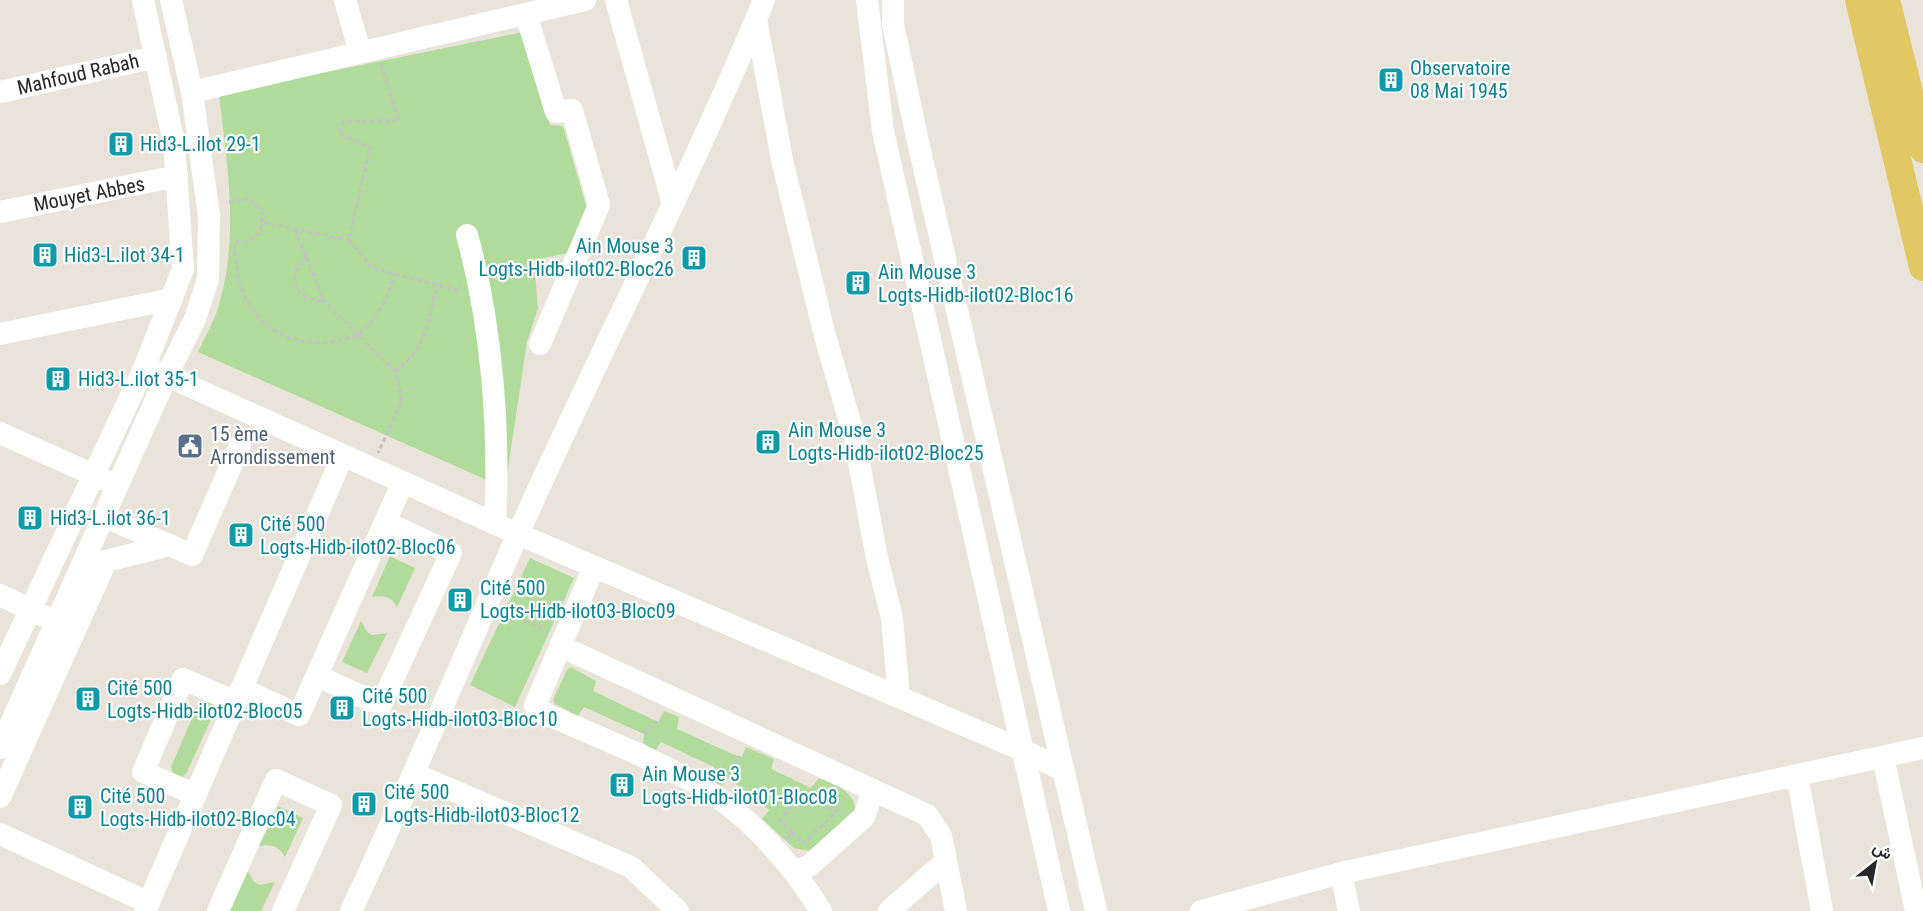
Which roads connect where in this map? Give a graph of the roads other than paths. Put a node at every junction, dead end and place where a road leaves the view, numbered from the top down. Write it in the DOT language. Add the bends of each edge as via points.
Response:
graph roads {
  1 [pos="143,0"];
  2 [pos="171,0"];
  3 [pos="345,0"];
  4 [pos="585,0"];
  5 [pos="616,0"];
  6 [pos="867,0"];
  7 [pos="893,0"];
  8 [pos="1859,0"];
  9 [pos="1886,0"];
  10 [pos="760,9"];
  11 [pos="526,14"];
  12 [pos="368,51"];
  13 [pos="156,57"];
  14 [pos="0,92"];
  15 [pos="192,92"];
  16 [pos="1923,149"];
  17 [pos="177,176"];
  18 [pos="673,204"];
  19 [pos="0,212"];
  20 [pos="467,235"];
  21 [pos="1923,267"];
  22 [pos="172,299"];
  23 [pos="0,334"];
  24 [pos="540,344"];
  25 [pos="145,366"];
  26 [pos="167,375"];
  27 [pos="0,433"];
  28 [pos="240,445"];
  29 [pos="343,455"];
  30 [pos="92,475"];
  31 [pos="403,482"];
  32 [pos="118,485"];
  33 [pos="105,517"];
  34 [pos="386,522"];
  35 [pos="495,524"];
  36 [pos="518,534"];
  37 [pos="170,545"];
  38 [pos="594,567"];
  39 [pos="0,595"];
  40 [pos="30,609"];
  41 [pos="57,622"];
  42 [pos="554,639"];
  43 [pos="0,674"];
  44 [pos="317,676"];
  45 [pos="239,695"];
  46 [pos="899,698"];
  47 [pos="0,748"];
  48 [pos="1923,748"];
  49 [pos="1022,750"];
  50 [pos="1883,757"];
  51 [pos="1063,770"];
  52 [pos="415,774"];
  53 [pos="1797,775"];
  54 [pos="873,790"];
  55 [pos="195,795"];
  56 [pos="0,797"];
  57 [pos="0,834"];
  58 [pos="945,862"];
  59 [pos="794,872"];
  60 [pos="1341,873"];
  61 [pos="147,907"];
  62 [pos="218,911"];
  63 [pos="283,911"];
  64 [pos="351,911"];
  65 [pos="678,911"];
  66 [pos="821,911"];
  67 [pos="889,911"];
  68 [pos="956,911"];
  69 [pos="1059,911"];
  70 [pos="1096,911"];
  71 [pos="1201,911"];
  72 [pos="1349,911"];
  73 [pos="1822,911"];
  74 [pos="1916,911"];
  1 -- 13 [label="street"];
  2 -- 15 [label="street"];
  3 -- 12 [label="street"];
  4 -- 11 [label="street"];
  5 -- 18 [label="street"];
  6 -- 49 [label="street" via="883,131"];
  7 -- 51 [label="street" via="893,24 918,145"];
  8 -- 21 [label="main road"];
  9 -- 16 [label="main road"];
  10 -- 18 [label="street"];
  10 -- 46 [label="street" via="782,160 854,436 892,618"];
  11 -- 12 [label="street"];
  11 -- 24 [label="street" via="556,112 572,110 599,206"];
  12 -- 15 [label="street"];
  13 -- 14 [label="street, Mahfoud Rabah"];
  13 -- 17 [label="street"];
  15 -- 26 [label="street" via="209,216 208,279 195,319"];
  17 -- 19 [label="street, Mouyet Abbes"];
  17 -- 22 [label="street" via="183,269"];
  18 -- 36 [label="street"];
  20 -- 35 [label="street" via="491,374 498,473"];
  22 -- 23 [label="street"];
  22 -- 25 [label="street"];
  25 -- 26 [label="street"];
  25 -- 30 [label="street"];
  26 -- 29 [label="street"];
  26 -- 32 [label="street"];
  27 -- 30 [label="street"];
  28 -- 37 [label="street" via="192,555"];
  29 -- 31 [label="street"];
  29 -- 45 [label="street"];
  30 -- 32 [label="street"];
  30 -- 40 [label="street"];
  31 -- 34 [label="street"];
  31 -- 35 [label="street"];
  32 -- 33 [label="street"];
  33 -- 37 [label="street"];
  33 -- 41 [label="street"];
  34 -- 44 [label="street"];
  34 -- 44 [label="street" via="451,553 381,705"];
  35 -- 36 [label="street"];
  36 -- 38 [label="street"];
  36 -- 52 [label="street"];
  37 -- 56 [label="street" via="106,561"];
  38 -- 42 [label="street"];
  38 -- 46 [label="street"];
  39 -- 40 [label="street"];
  40 -- 41 [label="street"];
  40 -- 43 [label="street"];
  41 -- 47 [label="street"];
  42 -- 54 [label="street"];
  42 -- 59 [label="street" via="535,706 695,783 748,821"];
  44 -- 45 [label="street" via="299,715"];
  45 -- 55 [label="street"];
  45 -- 55 [label="street" via="183,679 143,772"];
  46 -- 49 [label="street"];
  48 -- 50 [label="street"];
  49 -- 51 [label="street"];
  49 -- 69 [label="street"];
  50 -- 53 [label="street"];
  50 -- 74 [label="street"];
  51 -- 70 [label="street"];
  52 -- 64 [label="street"];
  52 -- 65 [label="street" via="631,867"];
  53 -- 60 [label="street"];
  53 -- 73 [label="street"];
  54 -- 58 [label="street" via="927,815 941,836"];
  54 -- 59 [label="street" via="864,817 809,866"];
  55 -- 61 [label="street"];
  57 -- 61 [label="street"];
  58 -- 67 [label="street"];
  58 -- 68 [label="street"];
  59 -- 66 [label="street"];
  60 -- 71 [label="street"];
  60 -- 72 [label="street"];
  62 -- 63 [label="street" via="276,780 331,805"];
}
